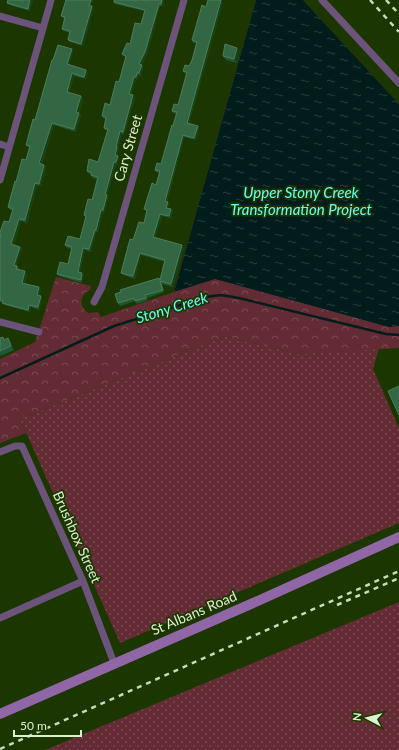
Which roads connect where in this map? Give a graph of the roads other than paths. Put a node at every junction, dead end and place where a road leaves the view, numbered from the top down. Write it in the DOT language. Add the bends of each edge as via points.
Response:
graph roads {
  1 [pos="51,0"];
  2 [pos="184,0"];
  3 [pos="322,0"];
  4 [pos="0,16"];
  5 [pos="43,28"];
  6 [pos="399,83"];
  7 [pos="0,144"];
  8 [pos="9,146"];
  9 [pos="0,180"];
  10 [pos="94,302"];
  11 [pos="0,322"];
  12 [pos="39,332"];
  13 [pos="0,452"];
  14 [pos="399,537"];
  15 [pos="83,581"];
  16 [pos="0,618"];
  17 [pos="114,663"];
  18 [pos="0,714"];
  1 -- 5 [label="street"];
  2 -- 10 [label="street, Cary Street" via="102,287"];
  3 -- 6 [label="street"];
  4 -- 5 [label="street"];
  5 -- 8 [label="street"];
  7 -- 8 [label="street"];
  8 -- 9 [label="street"];
  11 -- 12 [label="street"];
  13 -- 15 [label="street, Brushbox Street" via="22,446"];
  14 -- 17 [label="main road, St Albans Road"];
  15 -- 16 [label="street"];
  15 -- 17 [label="street, Brushbox Street"];
  17 -- 18 [label="main road, St Albans Road"];
}
